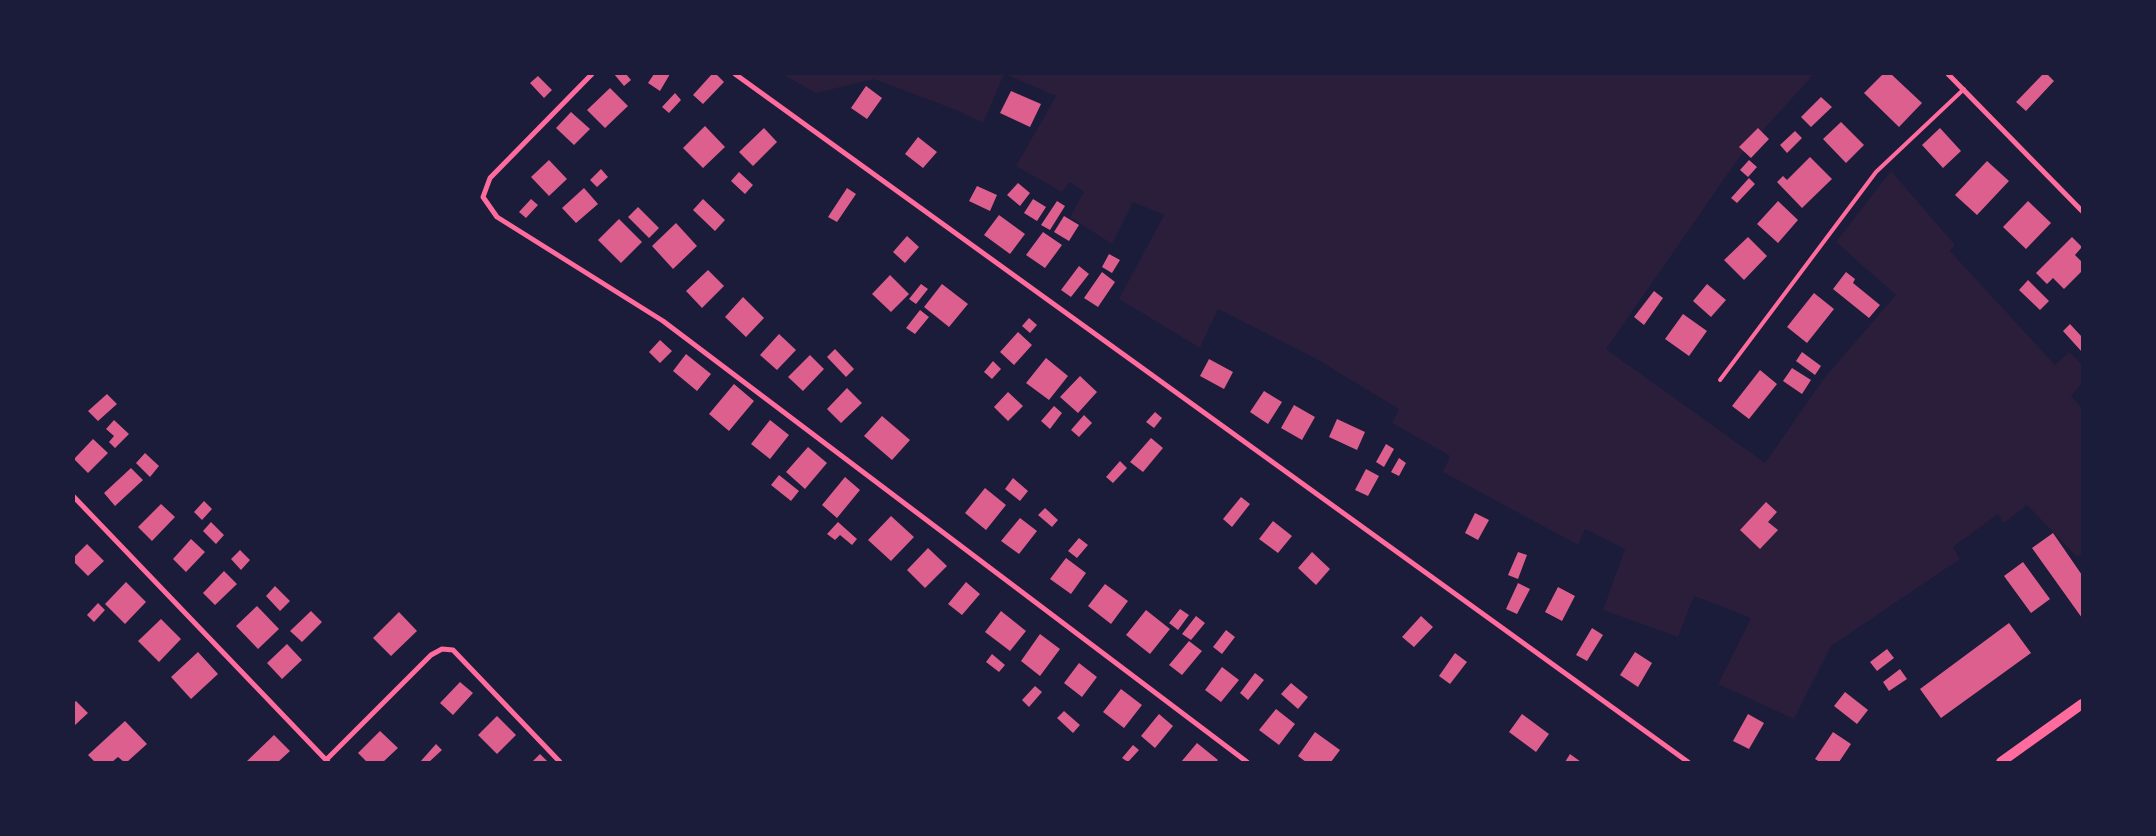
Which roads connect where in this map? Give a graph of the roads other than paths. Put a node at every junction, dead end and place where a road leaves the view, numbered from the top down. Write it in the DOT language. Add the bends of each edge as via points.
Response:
graph roads {
  1 [pos="592,74"];
  2 [pos="735,74"];
  3 [pos="1948,74"];
  4 [pos="1964,90"];
  5 [pos="2082,211"];
  6 [pos="1720,380"];
  7 [pos="74,497"];
  8 [pos="2082,704"];
  9 [pos="327,761"];
  10 [pos="560,762"];
  11 [pos="1246,762"];
  12 [pos="1688,762"];
  13 [pos="2001,762"];
  1 -- 11 [label="street" via="490,178 483,197 497,217 663,321"];
  2 -- 12 [label="street"];
  3 -- 4 [label="street"];
  4 -- 5 [label="street"];
  4 -- 6 [label="lane" via="1876,172"];
  7 -- 9 [label="street"];
  8 -- 13 [label="main road"];
  9 -- 10 [label="street" via="431,655 442,649 452,650"];
}
